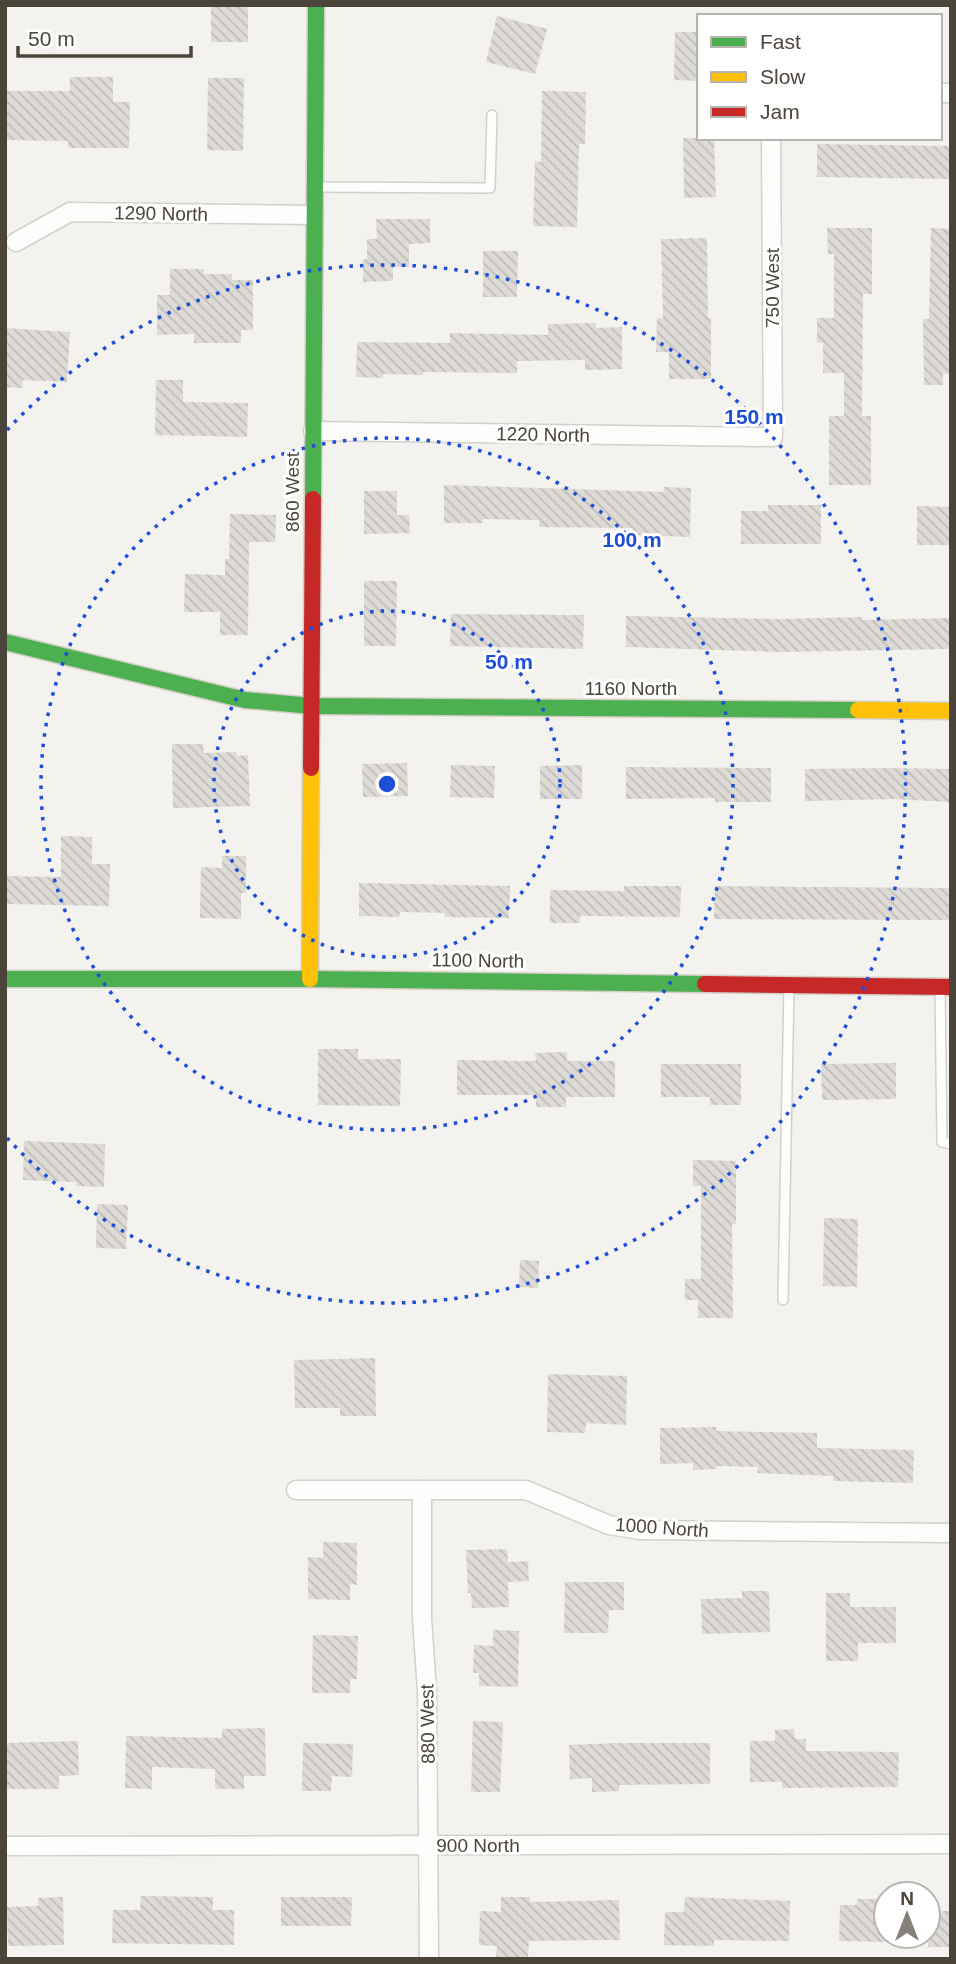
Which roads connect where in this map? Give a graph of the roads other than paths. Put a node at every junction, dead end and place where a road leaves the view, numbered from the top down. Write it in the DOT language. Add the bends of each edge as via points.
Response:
graph roads {
  1 [pos="316,5"];
  2 [pos="492,115"];
  3 [pos="771,140"];
  4 [pos="315,187"];
  5 [pos="314,215"];
  6 [pos="16,242"];
  7 [pos="313,431"];
  8 [pos="773,437"];
  9 [pos="5,642"];
  10 [pos="312,706"];
  11 [pos="951,711"];
  12 [pos="5,979"];
  13 [pos="310,979"];
  14 [pos="789,984"];
  15 [pos="946,987"];
  16 [pos="951,1144"];
  17 [pos="783,1300"];
  18 [pos="296,1490"];
  19 [pos="422,1490"];
  20 [pos="951,1533"];
  21 [pos="951,1844"];
  22 [pos="428,1845"];
  23 [pos="5,1846"];
  24 [pos="429,1959"];
  1 -- 4 [label="street, 860 West"];
  2 -- 4 [label="lane" via="490,188"];
  3 -- 8 [label="street, 750 West"];
  4 -- 5 [label="street, 860 West"];
  5 -- 6 [label="street, 1290 North" via="71,212"];
  5 -- 7 [label="street, 860 West"];
  7 -- 8 [label="street, 1220 North"];
  7 -- 10 [label="street, 860 West"];
  9 -- 10 [label="street, 1160 North" via="245,700"];
  10 -- 11 [label="street, 1160 North"];
  10 -- 13 [label="street, 860 West"];
  12 -- 13 [label="street, 1100 North"];
  13 -- 14 [label="street, 1100 North"];
  14 -- 15 [label="street, 1100 North"];
  14 -- 17 [label="lane"];
  15 -- 16 [label="lane" via="942,1142"];
  18 -- 19 [label="street, 1000 North"];
  19 -- 20 [label="street, 1000 North" via="526,1490 609,1525 640,1530"];
  19 -- 22 [label="street, 880 West"];
  21 -- 22 [label="street, 900 North"];
  22 -- 23 [label="street, 900 North"];
  22 -- 24 [label="street, 880 West"];
}
